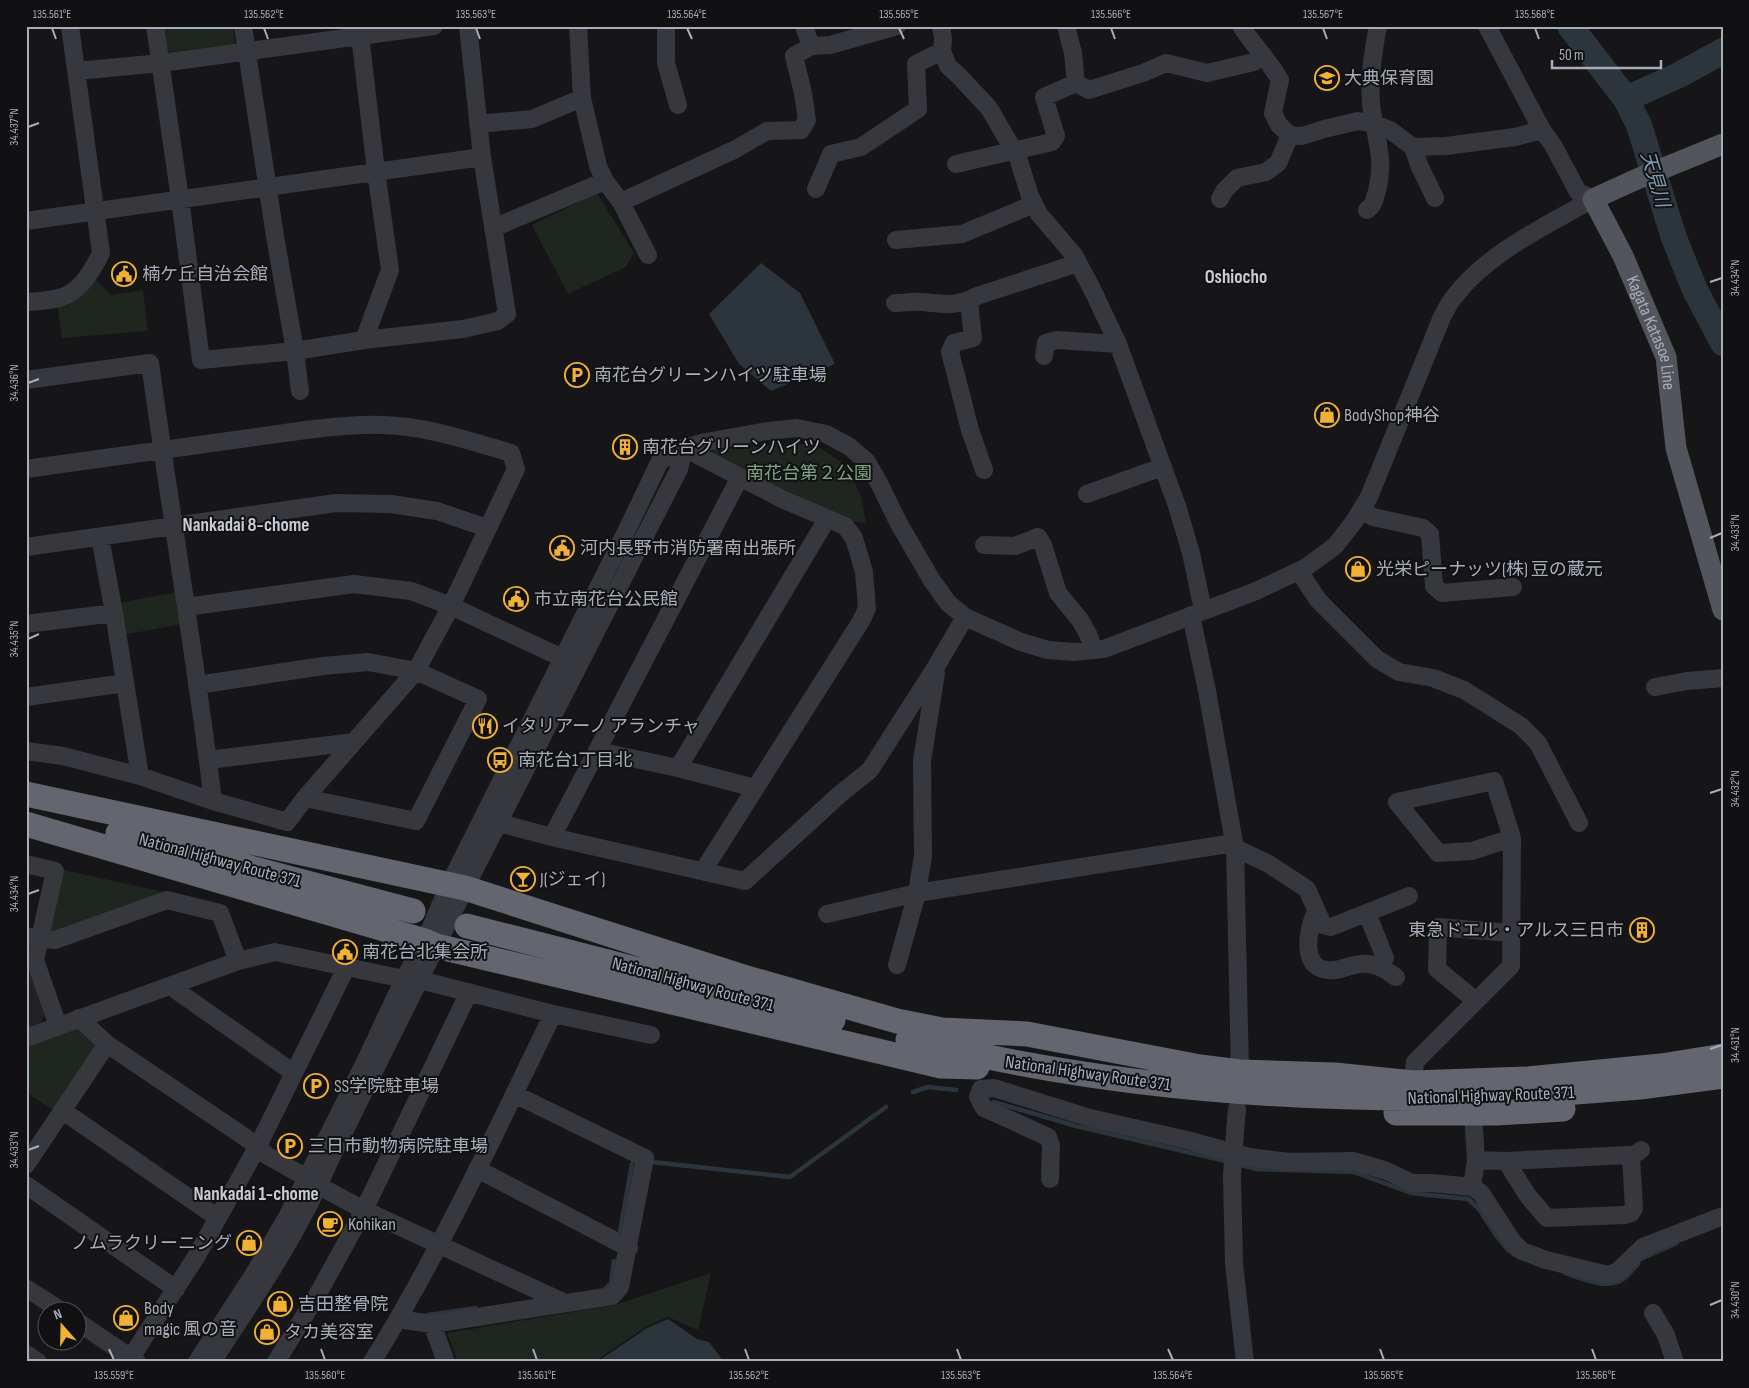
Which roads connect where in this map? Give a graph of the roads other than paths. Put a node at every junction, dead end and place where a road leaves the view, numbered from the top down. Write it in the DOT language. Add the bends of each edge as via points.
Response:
graph roads {
  1 [pos="70,26"];
  2 [pos="156,26"];
  3 [pos="243,26"];
  4 [pos="434,26"];
  5 [pos="468,26"];
  6 [pos="578,26"];
  7 [pos="666,26"];
  8 [pos="804,26"];
  9 [pos="897,26"];
  10 [pos="941,26"];
  11 [pos="1066,26"];
  12 [pos="1241,26"];
  13 [pos="1378,26"];
  14 [pos="1487,26"];
  15 [pos="359,32"];
  16 [pos="811,46"];
  17 [pos="247,51"];
  18 [pos="942,52"];
  19 [pos="1263,55"];
  20 [pos="161,62"];
  21 [pos="77,71"];
  22 [pos="1076,83"];
  23 [pos="582,98"];
  24 [pos="678,105"];
  25 [pos="478,124"];
  26 [pos="1375,124"];
  27 [pos="1542,130"];
  28 [pos="1290,135"];
  29 [pos="1723,144"];
  30 [pos="1413,147"];
  31 [pos="1014,151"];
  32 [pos="482,158"];
  33 [pos="956,164"];
  34 [pos="376,171"];
  35 [pos="605,181"];
  36 [pos="268,186"];
  37 [pos="816,188"];
  38 [pos="1434,198"];
  39 [pos="180,199"];
  40 [pos="1220,199"];
  41 [pos="1593,199"];
  42 [pos="621,202"];
  43 [pos="1034,204"];
  44 [pos="1367,210"];
  45 [pos="96,211"];
  46 [pos="26,221"];
  47 [pos="493,228"];
  48 [pos="896,240"];
  49 [pos="648,255"];
  50 [pos="1078,263"];
  51 [pos="969,300"];
  52 [pos="26,302"];
  53 [pos="895,303"];
  54 [pos="364,340"];
  55 [pos="1118,344"];
  56 [pos="295,351"];
  57 [pos="1044,356"];
  58 [pos="26,380"];
  59 [pos="300,392"];
  60 [pos="684,448"];
  61 [pos="162,449"];
  62 [pos="1162,467"];
  63 [pos="26,469"];
  64 [pos="984,470"];
  65 [pos="740,476"];
  66 [pos="1086,494"];
  67 [pos="1361,510"];
  68 [pos="827,519"];
  69 [pos="173,526"];
  70 [pos="487,528"];
  71 [pos="100,537"];
  72 [pos="984,545"];
  73 [pos="26,547"];
  74 [pos="1299,571"];
  75 [pos="1513,588"];
  76 [pos="451,606"];
  77 [pos="186,607"];
  78 [pos="1723,610"];
  79 [pos="114,612"];
  80 [pos="1197,612"];
  81 [pos="965,616"];
  82 [pos="26,624"];
  83 [pos="1094,650"];
  84 [pos="562,658"];
  85 [pos="937,665"];
  86 [pos="579,666"];
  87 [pos="416,671"];
  88 [pos="1723,678"];
  89 [pos="125,683"];
  90 [pos="197,686"];
  91 [pos="1655,687"];
  92 [pos="26,697"];
  93 [pos="354,742"];
  94 [pos="26,751"];
  95 [pos="598,751"];
  96 [pos="208,760"];
  97 [pos="678,768"];
  98 [pos="140,776"];
  99 [pos="755,788"];
  100 [pos="26,794"];
  101 [pos="305,798"];
  102 [pos="213,801"];
  103 [pos="26,809"];
  104 [pos="499,823"];
  105 [pos="1579,823"];
  106 [pos="26,824"];
  107 [pos="552,837"];
  108 [pos="1512,838"];
  109 [pos="1234,846"];
  110 [pos="26,864"];
  111 [pos="703,871"];
  112 [pos="457,887"];
  113 [pos="917,893"];
  114 [pos="1409,896"];
  115 [pos="413,911"];
  116 [pos="1316,911"];
  117 [pos="1367,913"];
  118 [pos="827,914"];
  119 [pos="468,926"];
  120 [pos="1511,933"];
  121 [pos="33,938"];
  122 [pos="431,943"];
  123 [pos="1385,958"];
  124 [pos="238,961"];
  125 [pos="898,965"];
  126 [pos="346,968"];
  127 [pos="412,974"];
  128 [pos="1396,977"];
  129 [pos="170,986"];
  130 [pos="469,992"];
  131 [pos="1476,1001"];
  132 [pos="554,1014"];
  133 [pos="79,1018"];
  134 [pos="58,1026"];
  135 [pos="651,1035"];
  136 [pos="26,1038"];
  137 [pos="107,1044"];
  138 [pos="938,1047"];
  139 [pos="1723,1056"];
  140 [pos="1026,1066"];
  141 [pos="1200,1067"];
  142 [pos="965,1068"];
  143 [pos="294,1073"];
  144 [pos="1249,1073"];
  145 [pos="1083,1074"];
  146 [pos="1723,1076"];
  147 [pos="1413,1083"];
  148 [pos="514,1094"];
  149 [pos="1723,1094"];
  150 [pos="1152,1095"];
  151 [pos="1376,1098"];
  152 [pos="63,1111"];
  153 [pos="1473,1113"];
  154 [pos="1236,1120"];
  155 [pos="258,1146"];
  156 [pos="1476,1160"];
  157 [pos="1506,1162"];
  158 [pos="26,1165"];
  159 [pos="477,1169"];
  160 [pos="1050,1179"];
  161 [pos="313,1182"];
  162 [pos="26,1185"];
  163 [pos="1472,1187"];
  164 [pos="364,1210"];
  165 [pos="1723,1216"];
  166 [pos="218,1218"];
  167 [pos="438,1244"];
  168 [pos="629,1248"];
  169 [pos="26,1288"];
  170 [pos="176,1289"];
  171 [pos="45,1300"];
  172 [pos="565,1303"];
  173 [pos="1653,1313"];
  174 [pos="398,1319"];
  175 [pos="432,1324"];
  176 [pos="88,1329"];
  177 [pos="132,1360"];
  178 [pos="197,1362"];
  179 [pos="212,1362"];
  180 [pos="276,1362"];
  181 [pos="372,1362"];
  182 [pos="446,1362"];
  183 [pos="1245,1362"];
  184 [pos="1675,1362"];
  1 -- 21 [label="street"];
  2 -- 20 [label="street"];
  3 -- 17 [label="street"];
  4 -- 15 [label="street"];
  5 -- 25 [label="street"];
  6 -- 23 [label="street"];
  7 -- 24 [label="street" via="666,63"];
  8 -- 16 [label="street"];
  9 -- 16 [label="street" via="830,45"];
  10 -- 18 [label="street"];
  11 -- 22 [label="street"];
  12 -- 19 [label="street"];
  13 -- 26 [label="street" via="1371,84"];
  14 -- 27 [label="street"];
  15 -- 17 [label="street"];
  15 -- 34 [label="street"];
  16 -- 42 [label="street" via="794,56 807,120 801,130 767,132"];
  17 -- 20 [label="street"];
  17 -- 36 [label="street"];
  18 -- 31 [label="street" via="948,66 989,108"];
  18 -- 37 [label="street" via="916,64 918,109 861,147 831,154"];
  19 -- 22 [label="street" via="1254,62 1207,73 1166,63 1089,90"];
  19 -- 28 [label="street" via="1280,80 1273,113 1279,125"];
  20 -- 21 [label="street"];
  20 -- 39 [label="street"];
  21 -- 45 [label="street"];
  22 -- 31 [label="street" via="1044,97 1056,136 1052,142"];
  23 -- 25 [label="street" via="532,119"];
  23 -- 35 [label="street" via="598,166"];
  25 -- 32 [label="street"];
  26 -- 28 [label="street" via="1358,121 1302,136"];
  26 -- 30 [label="street" via="1390,130"];
  26 -- 44 [label="street" via="1380,149 1380,178 1373,206"];
  27 -- 30 [label="street" via="1515,137"];
  27 -- 41 [label="street" via="1578,192"];
  28 -- 40 [label="street" via="1278,163 1266,172 1238,178"];
  29 -- 41 [label="main road"];
  30 -- 38 [label="street"];
  31 -- 33 [label="street"];
  31 -- 43 [label="street"];
  32 -- 34 [label="street"];
  32 -- 47 [label="street"];
  34 -- 36 [label="street"];
  34 -- 54 [label="street" via="390,270"];
  35 -- 42 [label="street"];
  35 -- 47 [label="street"];
  36 -- 39 [label="street"];
  36 -- 56 [label="street"];
  39 -- 45 [label="street"];
  39 -- 56 [label="street" via="201,360"];
  41 -- 67 [label="street" via="1491,260 1453,297"];
  41 -- 78 [label="main road, Kagata Katasoe Line" via="1623,256 1666,357 1676,448"];
  42 -- 49 [label="street"];
  43 -- 48 [label="street" via="962,234"];
  43 -- 50 [label="street"];
  45 -- 46 [label="street"];
  45 -- 52 [label="street" via="101,254 94,269 78,288 63,297"];
  47 -- 54 [label="street" via="507,314 498,322"];
  50 -- 51 [label="street"];
  50 -- 55 [label="street"];
  51 -- 53 [label="street" via="944,305"];
  51 -- 64 [label="street" via="973,338 954,344 950,352"];
  54 -- 56 [label="street"];
  55 -- 57 [label="street" via="1057,340 1046,342"];
  55 -- 62 [label="street"];
  56 -- 59 [label="street"];
  58 -- 61 [label="street" via="150,363"];
  60 -- 65 [label="street"];
  60 -- 81 [label="street" via="714,440 797,428 826,434 850,447 867,462 880,483 931,579 948,603"];
  60 -- 84 [label="street" via="660,460"];
  60 -- 86 [label="street" via="679,469"];
  61 -- 63 [label="street"];
  61 -- 69 [label="street"];
  61 -- 70 [label="street" via="305,423 385,425 454,437 511,454 516,469"];
  62 -- 66 [label="street"];
  62 -- 80 [label="street" via="1191,552"];
  65 -- 68 [label="street"];
  65 -- 95 [label="street"];
  67 -- 74 [label="street" via="1335,546"];
  67 -- 75 [label="street" via="1373,517 1423,528 1430,534 1434,586 1442,593"];
  68 -- 97 [label="street"];
  68 -- 99 [label="street" via="845,526 854,538 864,572 867,608"];
  69 -- 70 [label="street" via="336,502 391,504 437,511"];
  69 -- 71 [label="street"];
  69 -- 77 [label="street"];
  70 -- 76 [label="street"];
  71 -- 73 [label="street"];
  71 -- 79 [label="street"];
  72 -- 83 [label="street" via="1015,546 1038,537 1044,545 1058,594 1080,620"];
  74 -- 80 [label="street" via="1256,591"];
  74 -- 105 [label="street" via="1318,600 1377,659 1399,672 1433,678 1464,690 1521,726 1538,743"];
  76 -- 77 [label="street" via="411,591 354,584"];
  76 -- 84 [label="street"];
  76 -- 87 [label="street"];
  77 -- 90 [label="street"];
  79 -- 82 [label="street"];
  79 -- 89 [label="street"];
  80 -- 83 [label="street" via="1104,649"];
  80 -- 109 [label="street"];
  81 -- 83 [label="street" via="1021,642 1048,650"];
  81 -- 85 [label="street"];
  84 -- 86 [label="street"];
  84 -- 112 [label="street"];
  85 -- 111 [label="street" via="870,770 745,881"];
  85 -- 113 [label="street" via="922,761 923,856"];
  86 -- 104 [label="street"];
  87 -- 90 [label="street" via="368,662"];
  87 -- 93 [label="street"];
  87 -- 101 [label="street" via="478,699 416,821"];
  88 -- 91 [label="street"];
  89 -- 92 [label="street"];
  89 -- 98 [label="street"];
  90 -- 96 [label="street"];
  93 -- 96 [label="street"];
  93 -- 101 [label="street"];
  94 -- 98 [label="street" via="63,756"];
  95 -- 97 [label="street"];
  95 -- 107 [label="street"];
  96 -- 102 [label="street"];
  97 -- 99 [label="street"];
  98 -- 102 [label="street"];
  99 -- 111 [label="street"];
  100 -- 112 [label="highway"];
  101 -- 102 [label="street" via="287,822"];
  103 -- 115 [label="highway, National Highway Route 371"];
  104 -- 107 [label="street"];
  104 -- 112 [label="street"];
  106 -- 122 [label="highway"];
  107 -- 111 [label="street"];
  108 -- 108 [label="street" via="1494,781 1397,802 1438,853 1472,852"];
  108 -- 120 [label="street"];
  109 -- 113 [label="street"];
  109 -- 116 [label="street" via="1307,888"];
  109 -- 144 [label="street"];
  110 -- 121 [label="street" via="55,871"];
  112 -- 122 [label="street"];
  112 -- 141 [label="highway" via="740,976 897,1021 942,1030 1027,1034"];
  113 -- 118 [label="street"];
  113 -- 125 [label="street"];
  114 -- 117 [label="street"];
  116 -- 117 [label="street" via="1323,925 1331,927"];
  116 -- 128 [label="street" via="1308,950 1314,966 1335,970 1368,964"];
  117 -- 123 [label="street"];
  119 -- 138 [label="highway, National Highway Route 371"];
  120 -- 131 [label="street" via="1511,966"];
  120 -- 131 [label="street" via="1438,927 1436,969"];
  121 -- 124 [label="street" via="55,940 167,900 220,914"];
  121 -- 134 [label="street" via="35,960"];
  122 -- 127 [label="street"];
  122 -- 142 [label="highway" via="941,1066"];
  124 -- 126 [label="street" via="274,952"];
  124 -- 129 [label="street"];
  126 -- 127 [label="street"];
  126 -- 143 [label="street"];
  127 -- 130 [label="street"];
  127 -- 161 [label="street" via="365,1062"];
  129 -- 133 [label="street"];
  129 -- 143 [label="street"];
  130 -- 132 [label="street"];
  130 -- 164 [label="street"];
  131 -- 147 [label="street" via="1415,1062"];
  132 -- 135 [label="street"];
  132 -- 148 [label="street"];
  133 -- 134 [label="street"];
  133 -- 137 [label="street"];
  134 -- 136 [label="street"];
  137 -- 152 [label="street"];
  137 -- 155 [label="street"];
  138 -- 140 [label="highway, National Highway Route 371"];
  138 -- 141 [label="highway" via="993,1044 1118,1062"];
  139 -- 147 [label="highway" via="1662,1066 1528,1079"];
  140 -- 142 [label="highway"];
  140 -- 145 [label="highway, National Highway Route 371"];
  141 -- 144 [label="highway"];
  142 -- 150 [label="highway"];
  143 -- 155 [label="street"];
  144 -- 147 [label="highway" via="1335,1075"];
  144 -- 151 [label="highway"];
  145 -- 150 [label="highway"];
  145 -- 151 [label="highway, National Highway Route 371" via="1217,1090"];
  146 -- 151 [label="highway, National Highway Route 371" via="1518,1097"];
  148 -- 159 [label="street"];
  148 -- 168 [label="street" via="645,1158"];
  149 -- 153 [label="highway" via="1583,1108"];
  150 -- 154 [label="highway"];
  152 -- 158 [label="street"];
  152 -- 166 [label="street"];
  153 -- 154 [label="highway" via="1370,1113"];
  153 -- 156 [label="street"];
  154 -- 183 [label="street, bridge" via="1232,1176 1234,1263"];
  155 -- 161 [label="street" via="266,1156"];
  155 -- 166 [label="street"];
  156 -- 157 [label="street"];
  156 -- 163 [label="street"];
  157 -- 157 [label="street" via="1547,1218 1624,1215 1634,1208 1636,1154"];
  159 -- 167 [label="street"];
  159 -- 168 [label="street"];
  160 -- 163 [label="street" via="1051,1145 1048,1137 984,1108 978,1097 981,1089 994,1088 1090,1118 1249,1157 1289,1162 1353,1161 1387,1170 1412,1183"];
  161 -- 164 [label="street"];
  161 -- 178 [label="street" via="287,1217"];
  161 -- 179 [label="street" via="275,1266"];
  162 -- 170 [label="street"];
  163 -- 165 [label="street" via="1481,1193 1512,1241 1522,1250 1546,1260 1608,1275 1618,1271 1643,1246"];
  164 -- 167 [label="street"];
  164 -- 180 [label="street"];
  166 -- 170 [label="street"];
  167 -- 172 [label="street"];
  167 -- 174 [label="street"];
  168 -- 172 [label="street" via="620,1288 612,1296"];
  169 -- 171 [label="street"];
  170 -- 177 [label="street"];
  172 -- 175 [label="street"];
  173 -- 184 [label="street"];
  174 -- 175 [label="street"];
  174 -- 181 [label="street"];
  175 -- 182 [label="street"];
  176 -- 177 [label="street"];
}
